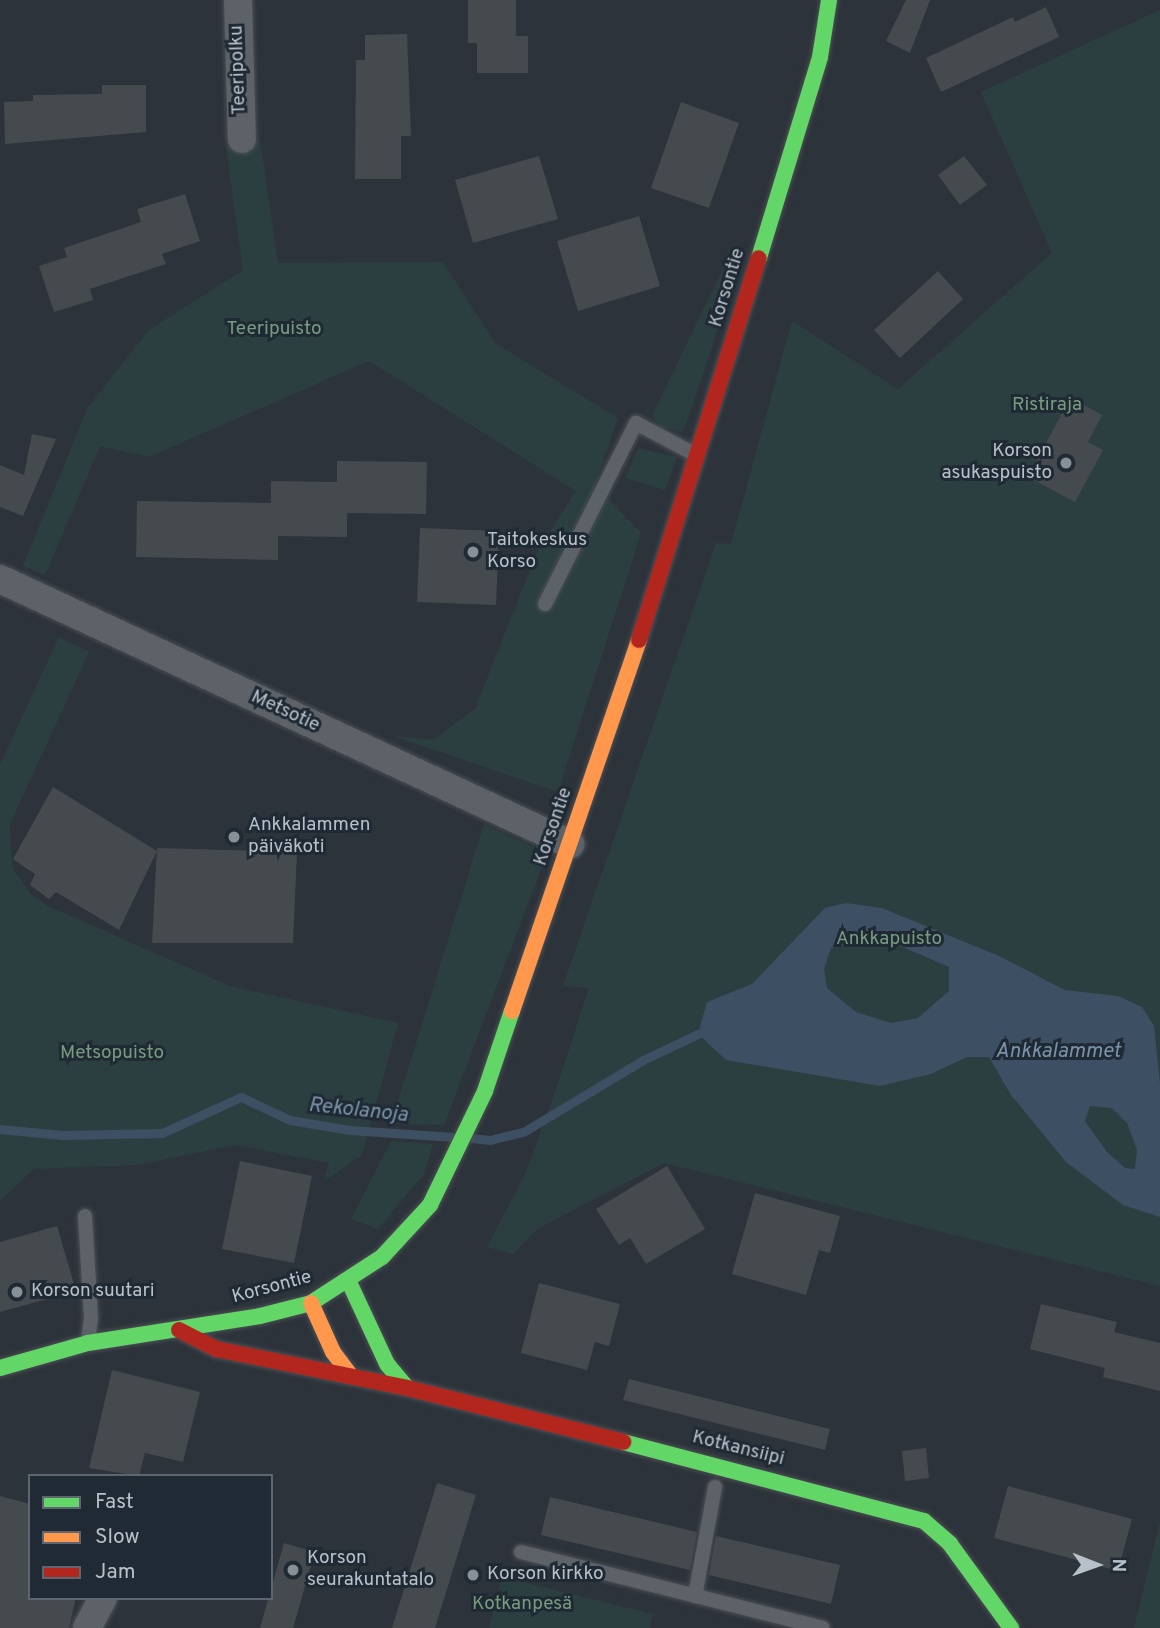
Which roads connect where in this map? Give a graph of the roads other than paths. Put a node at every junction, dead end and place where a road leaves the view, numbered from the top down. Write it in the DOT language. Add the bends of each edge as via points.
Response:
graph roads {
  1 [pos="238,0"];
  2 [pos="829,0"];
  3 [pos="242,139"];
  4 [pos="698,456"];
  5 [pos="0,579"];
  6 [pos="545,604"];
  7 [pos="570,844"];
  8 [pos="85,1216"];
  9 [pos="349,1282"];
  10 [pos="311,1303"];
  11 [pos="180,1330"];
  12 [pos="88,1343"];
  13 [pos="0,1368"];
  14 [pos="351,1376"];
  15 [pos="407,1388"];
  16 [pos="715,1487"];
  17 [pos="521,1552"];
  18 [pos="695,1596"];
  19 [pos="102,1600"];
  20 [pos="87,1628"];
  21 [pos="823,1628"];
  22 [pos="1011,1628"];
  1 -- 3 [label="street, Teeripolku"];
  2 -- 4 [label="main road, Korsontie" via="820,57"];
  4 -- 6 [label="lane" via="636,423"];
  4 -- 7 [label="main road, Korsontie"];
  5 -- 7 [label="street, Metsotie"];
  7 -- 9 [label="main road, Korsontie" via="485,1091 447,1173 430,1205 382,1257"];
  8 -- 12 [label="lane" via="91,1318"];
  9 -- 10 [label="main road, Korsontie"];
  9 -- 15 [label="main road" via="387,1364"];
  10 -- 11 [label="main road, Korsontie"];
  10 -- 14 [label="main road" via="332,1352"];
  11 -- 12 [label="main road, Korsontie"];
  11 -- 14 [label="main road, Kotkansiipi" via="216,1349"];
  12 -- 13 [label="main road, Korsontie"];
  14 -- 15 [label="main road, Kotkansiipi"];
  15 -- 22 [label="main road, Kotkansiipi" via="924,1521 950,1544"];
  16 -- 18 [label="lane"];
  17 -- 18 [label="lane"];
  18 -- 21 [label="lane"];
  19 -- 20 [label="street"];
}
